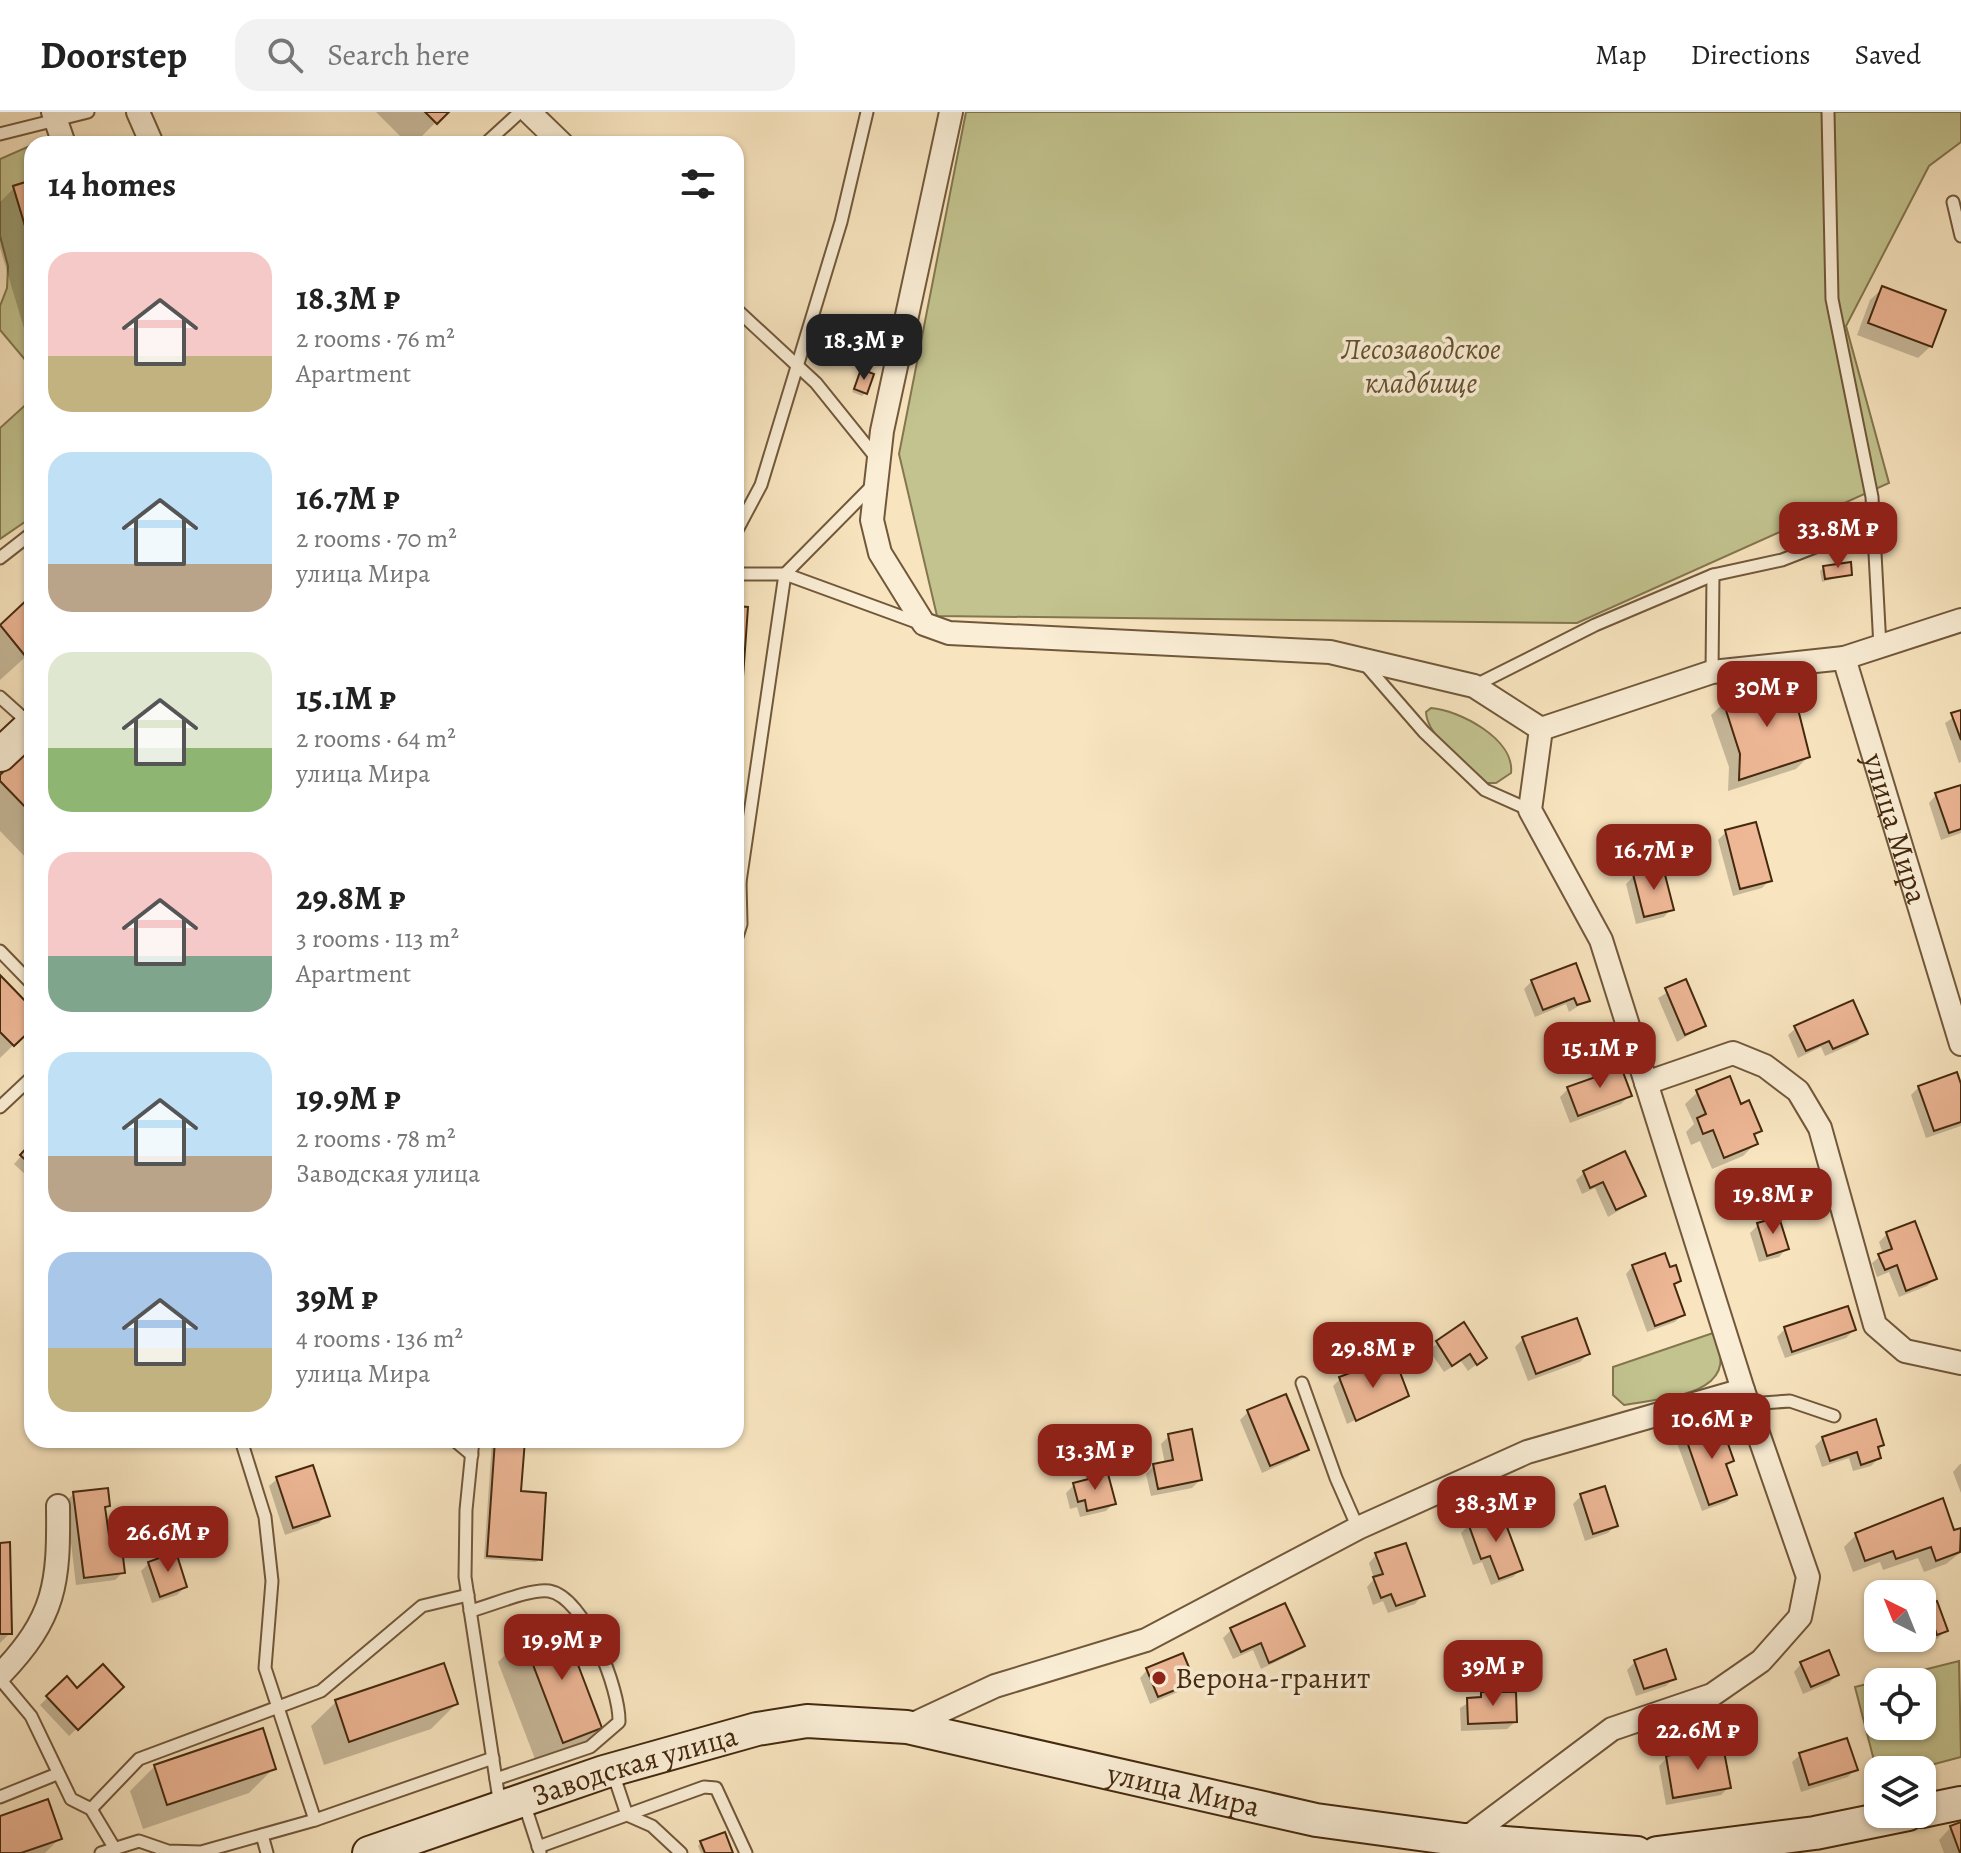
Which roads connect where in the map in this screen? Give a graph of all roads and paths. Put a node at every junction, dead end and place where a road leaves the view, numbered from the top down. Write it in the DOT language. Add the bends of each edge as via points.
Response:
graph roads {
  1 [pos="88,112"];
  2 [pos="138,112"];
  3 [pos="520,112"];
  4 [pos="529,112"];
  5 [pos="867,112"];
  6 [pos="951,112"];
  7 [pos="1828,112"];
  8 [pos="55,116"];
  9 [pos="0,134"];
  10 [pos="61,136"];
  11 [pos="148,136"];
  12 [pos="494,136"];
  13 [pos="554,136"];
  14 [pos="1953,202"];
  15 [pos="1961,236"];
  16 [pos="744,316"];
  17 [pos="795,364"];
  18 [pos="877,471"];
  19 [pos="744,517"];
  20 [pos="1874,524"];
  21 [pos="24,539"];
  22 [pos="0,558"];
  23 [pos="744,574"];
  24 [pos="785,574"];
  25 [pos="1713,575"];
  26 [pos="1961,620"];
  27 [pos="924,624"];
  28 [pos="1880,647"];
  29 [pos="1844,658"];
  30 [pos="1361,660"];
  31 [pos="1712,672"];
  32 [pos="1474,686"];
  33 [pos="0,697"];
  34 [pos="24,718"];
  35 [pos="1541,729"];
  36 [pos="24,732"];
  37 [pos="0,755"];
  38 [pos="1530,810"];
  39 [pos="744,843"];
  40 [pos="0,951"];
  41 [pos="24,976"];
  42 [pos="1961,1044"];
  43 [pos="1646,1083"];
  44 [pos="24,1084"];
  45 [pos="0,1107"];
  46 [pos="1961,1363"];
  47 [pos="1302,1383"];
  48 [pos="1745,1397"];
  49 [pos="1834,1416"];
  50 [pos="243,1448"];
  51 [pos="464,1448"];
  52 [pos="472,1448"];
  53 [pos="472,1455"];
  54 [pos="58,1506"];
  55 [pos="1358,1528"];
  56 [pos="468,1595"];
  57 [pos="470,1611"];
  58 [pos="0,1677"];
  59 [pos="278,1707"];
  60 [pos="907,1727"];
  61 [pos="493,1758"];
  62 [pos="612,1770"];
  63 [pos="57,1774"];
  64 [pos="506,1795"];
  65 [pos="0,1797"];
  66 [pos="1961,1803"];
  67 [pos="1936,1808"];
  68 [pos="91,1809"];
  69 [pos="627,1815"];
  70 [pos="315,1820"];
  71 [pos="1864,1823"];
  72 [pos="262,1835"];
  73 [pos="1464,1840"];
  74 [pos="115,1849"];
  75 [pos="539,1850"];
  76 [pos="101,1853"];
  77 [pos="267,1853"];
  78 [pos="369,1853"];
  79 [pos="681,1853"];
  80 [pos="746,1853"];
  81 [pos="1637,1853"];
  82 [pos="1657,1853"];
  1 -- 8 [label="lane"];
  2 -- 11 [label="street"];
  3 -- 12 [label="lane"];
  4 -- 13 [label="street"];
  5 -- 17 [label="lane" via="841,222"];
  6 -- 18 [label="street"];
  7 -- 20 [label="lane" via="1832,299"];
  8 -- 9 [label="lane"];
  8 -- 10 [label="street"];
  14 -- 15 [label="lane"];
  16 -- 17 [label="lane"];
  17 -- 18 [label="lane" via="816,383"];
  17 -- 19 [label="lane" via="761,485"];
  18 -- 24 [label="lane"];
  18 -- 27 [label="street" via="872,520 880,553"];
  20 -- 25 [label="lane" via="1782,560"];
  20 -- 28 [label="lane"];
  21 -- 22 [label="lane"];
  23 -- 24 [label="lane"];
  24 -- 27 [label="lane"];
  24 -- 39 [label="lane"];
  25 -- 31 [label="lane"];
  25 -- 32 [label="lane" via="1595,625"];
  26 -- 28 [label="street"];
  27 -- 30 [label="street" via="949,633 1330,652"];
  28 -- 29 [label="street"];
  29 -- 31 [label="street"];
  29 -- 42 [label="street, улица Мира"];
  30 -- 32 [label="street"];
  30 -- 38 [label="lane" via="1424,732 1485,790"];
  31 -- 35 [label="street"];
  32 -- 35 [label="street"];
  33 -- 34 [label="lane"];
  35 -- 38 [label="street"];
  36 -- 37 [label="street"];
  38 -- 43 [label="street" via="1601,940"];
  40 -- 41 [label="lane"];
  43 -- 46 [label="street" via="1733,1053 1765,1066 1798,1091 1820,1128 1875,1325 1905,1351"];
  43 -- 48 [label="street"];
  44 -- 45 [label="lane"];
  47 -- 55 [label="lane"];
  48 -- 49 [label="lane" via="1790,1401"];
  48 -- 55 [label="street" via="1527,1452"];
  48 -- 73 [label="street" via="1808,1577 1800,1617 1761,1661 1712,1695 1612,1729"];
  50 -- 59 [label="lane" via="265,1517 272,1581 265,1668"];
  51 -- 53 [label="lane"];
  52 -- 53 [label="lane"];
  53 -- 56 [label="lane" via="466,1510"];
  54 -- 58 [label="street" via="59,1568 50,1609"];
  55 -- 60 [label="street" via="1146,1640 995,1686"];
  56 -- 57 [label="lane"];
  56 -- 59 [label="lane" via="422,1606 321,1691"];
  57 -- 61 [label="lane"];
  57 -- 64 [label="lane" via="544,1590 559,1593 583,1615 619,1705 619,1722 590,1747"];
  58 -- 63 [label="lane" via="31,1716"];
  59 -- 68 [label="lane" via="139,1759"];
  59 -- 70 [label="lane"];
  60 -- 62 [label="street, Заводская улица" via="807,1721 757,1729"];
  60 -- 73 [label="street, улица Мира" via="1316,1820"];
  61 -- 64 [label="lane"];
  61 -- 70 [label="lane"];
  62 -- 64 [label="street, Заводская улица"];
  62 -- 69 [label="lane"];
  63 -- 65 [label="lane"];
  63 -- 68 [label="lane" via="71,1799"];
  64 -- 75 [label="lane"];
  64 -- 78 [label="street, Заводская улица"];
  66 -- 67 [label="street"];
  68 -- 74 [label="lane"];
  69 -- 75 [label="lane"];
  69 -- 79 [label="lane" via="652,1826"];
  69 -- 80 [label="lane" via="704,1787 716,1788"];
  70 -- 72 [label="lane"];
  71 -- 82 [label="street"];
  72 -- 74 [label="lane" via="201,1852 168,1851 139,1841"];
  72 -- 77 [label="lane"];
  73 -- 81 [label="street, улица Мира"];
  74 -- 76 [label="lane"];
}
